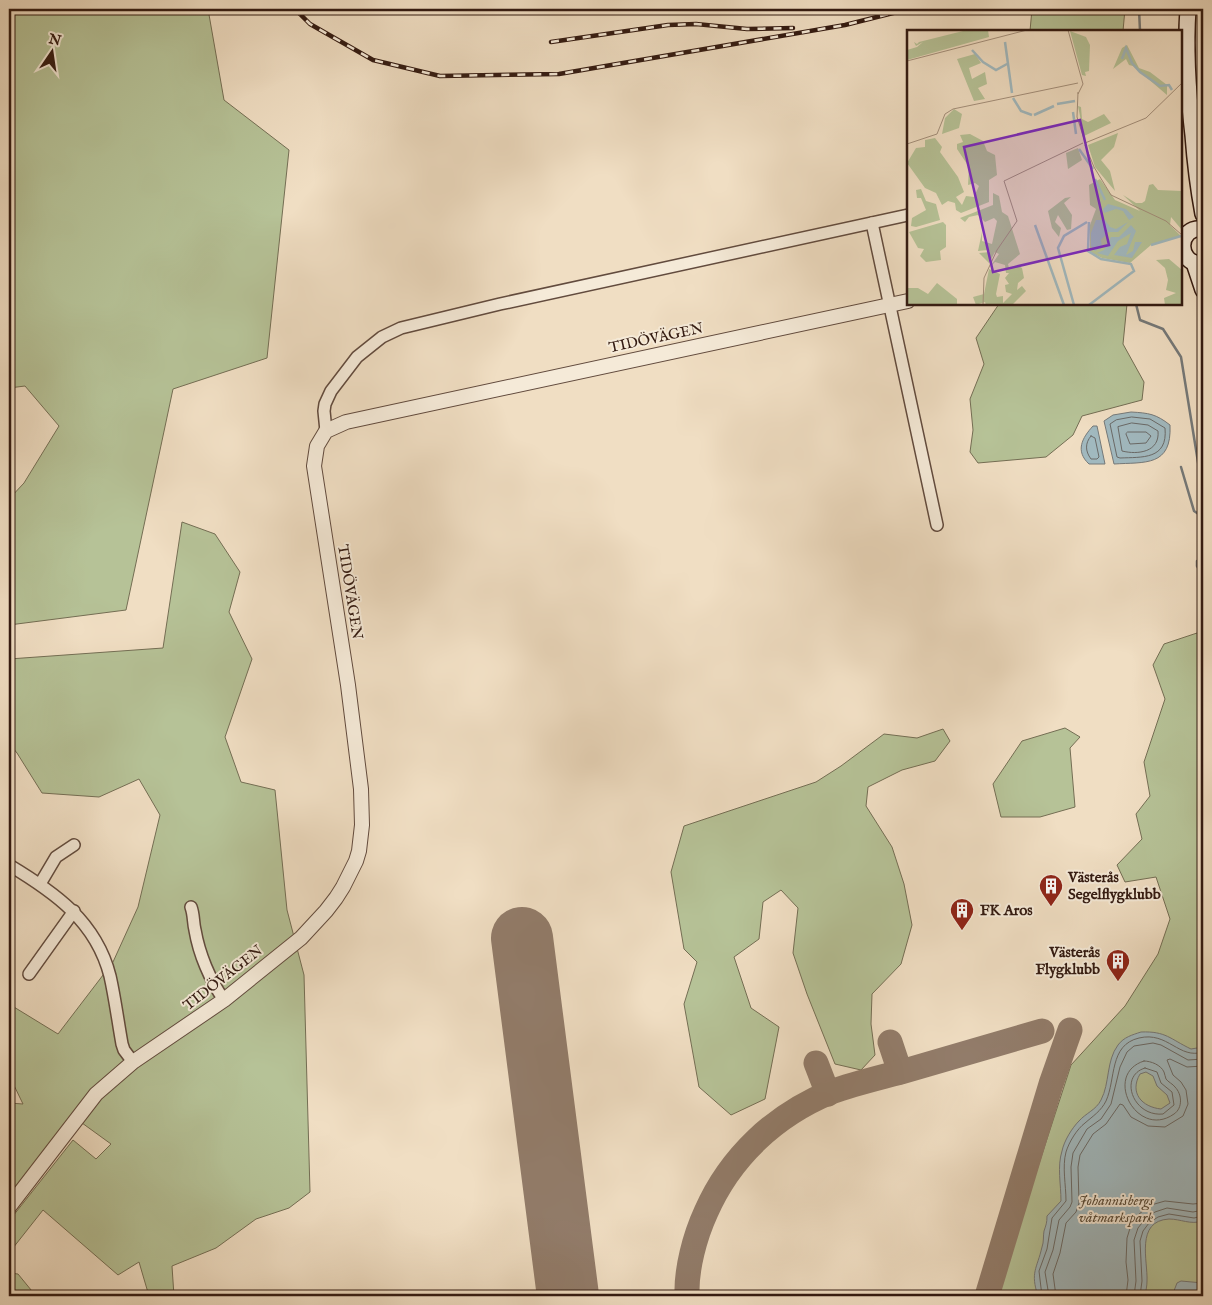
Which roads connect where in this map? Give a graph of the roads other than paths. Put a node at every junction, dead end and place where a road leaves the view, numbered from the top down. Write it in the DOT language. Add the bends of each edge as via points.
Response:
graph roads {
  1 [pos="1188,9"];
  2 [pos="1196,182"];
  3 [pos="1203,214"];
  4 [pos="907,215"];
  5 [pos="872,223"];
  6 [pos="1190,234"];
  7 [pos="1191,261"];
  8 [pos="1203,290"];
  9 [pos="907,301"];
  10 [pos="889,305"];
  11 [pos="326,431"];
  12 [pos="937,525"];
  13 [pos="74,845"];
  14 [pos="9,865"];
  15 [pos="40,884"];
  16 [pos="192,907"];
  17 [pos="74,911"];
  18 [pos="29,974"];
  19 [pos="224,1000"];
  20 [pos="132,1062"];
  21 [pos="9,1207"];
  1 -- 2 [label="main road" via="1187,70"];
  2 -- 3 [label="main road"];
  2 -- 6 [label="main road"];
  4 -- 5 [label="street"];
  5 -- 10 [label="street"];
  5 -- 11 [label="street" via="401,328 382,337 357,358 331,391 324,411"];
  6 -- 7 [label="main road" via="1182,244 1183,252"];
  7 -- 8 [label="main road"];
  9 -- 10 [label="street, TIDÖVÄGEN"];
  10 -- 11 [label="street, TIDÖVÄGEN" via="346,422"];
  10 -- 12 [label="street"];
  11 -- 19 [label="street, TIDÖVÄGEN" via="317,446 314,466 360,780 359,850 343,887 321,917 301,938"];
  13 -- 15 [label="street" via="56,858"];
  14 -- 15 [label="street"];
  15 -- 17 [label="street"];
  16 -- 19 [label="street" via="202,956 215,988"];
  17 -- 18 [label="street"];
  17 -- 20 [label="street" via="106,964 122,1044"];
  19 -- 20 [label="street, TIDÖVÄGEN"];
  20 -- 21 [label="street, TIDÖVÄGEN" via="96,1094"];
}
